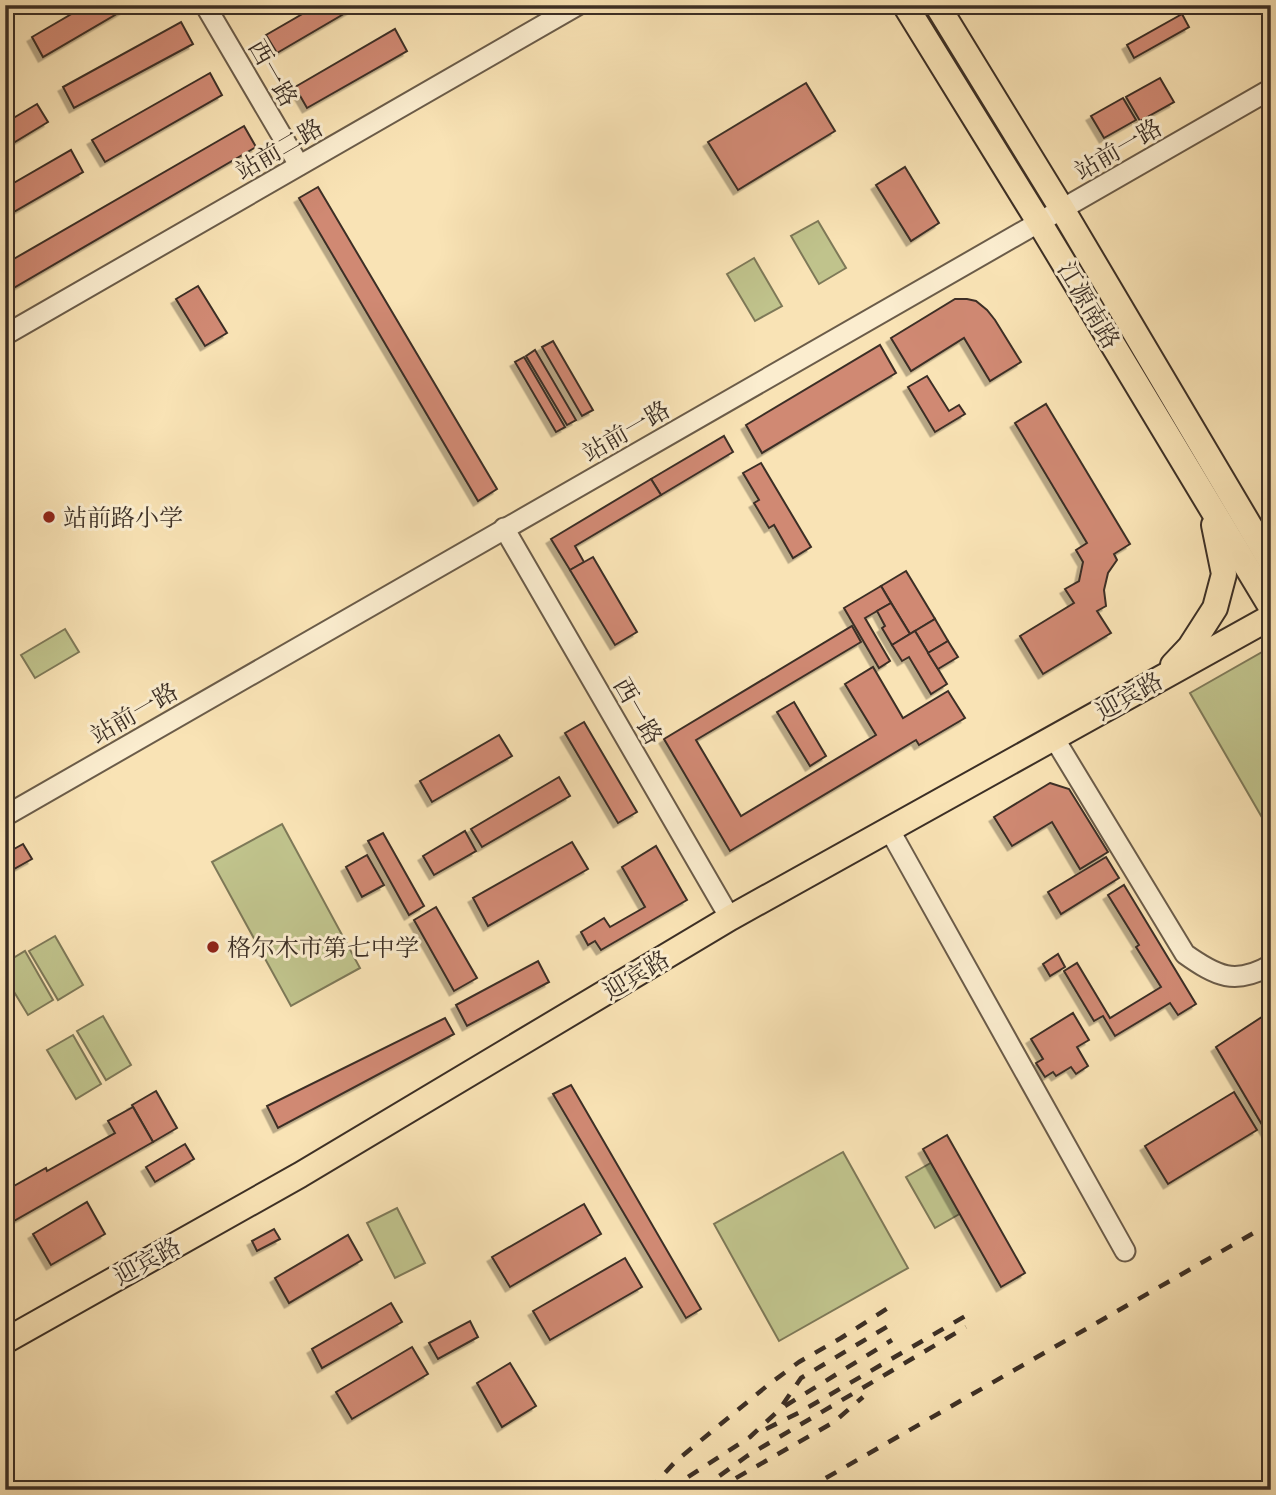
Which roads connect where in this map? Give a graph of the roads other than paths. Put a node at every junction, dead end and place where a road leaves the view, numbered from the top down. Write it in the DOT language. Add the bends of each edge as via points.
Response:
graph roads {
  1 [pos="205,5"];
  2 [pos="578,5"];
  3 [pos="905,5"];
  4 [pos="936,5"];
  5 [pos="1271,89"];
  6 [pos="299,165"];
  7 [pos="1062,209"];
  8 [pos="1039,222"];
  9 [pos="5,335"];
  10 [pos="1222,503"];
  11 [pos="1271,526"];
  12 [pos="504,528"];
  13 [pos="1271,562"];
  14 [pos="1271,607"];
  15 [pos="1271,617"];
  16 [pos="1156,681"];
  17 [pos="1054,738"];
  18 [pos="5,816"];
  19 [pos="889,829"];
  20 [pos="730,918"];
  21 [pos="1271,965"];
  22 [pos="1125,1251"];
  23 [pos="5,1341"];
  1 -- 6 [label="street, 西一路"];
  2 -- 6 [label="street, 站前二路"];
  3 -- 8 [label="main road, 江源南路"];
  4 -- 7 [label="main road, 江源南路"];
  5 -- 7 [label="street, 站前一路"];
  6 -- 9 [label="street, 站前二路"];
  7 -- 8 [label="street, 站前一路"];
  7 -- 10 [label="main road, 江源南路"];
  8 -- 10 [label="main road, 江源南路"];
  8 -- 12 [label="street, 站前一路"];
  10 -- 11 [label="main road"];
  10 -- 13 [label="main road, 江源南路"];
  10 -- 14 [label="main road, 江源南路"];
  10 -- 16 [label="main road" via="1224,574 1214,608 1190,648"];
  12 -- 18 [label="street, 站前一路"];
  12 -- 20 [label="street, 西一路"];
  15 -- 16 [label="main road, 迎宾路"];
  16 -- 17 [label="main road, 迎宾路"];
  17 -- 19 [label="main road, 迎宾路"];
  17 -- 21 [label="street" via="1185,954 1226,977 1258,973"];
  19 -- 20 [label="main road, 迎宾路"];
  19 -- 22 [label="street"];
  20 -- 23 [label="main road, 迎宾路" via="300,1175"];
}
